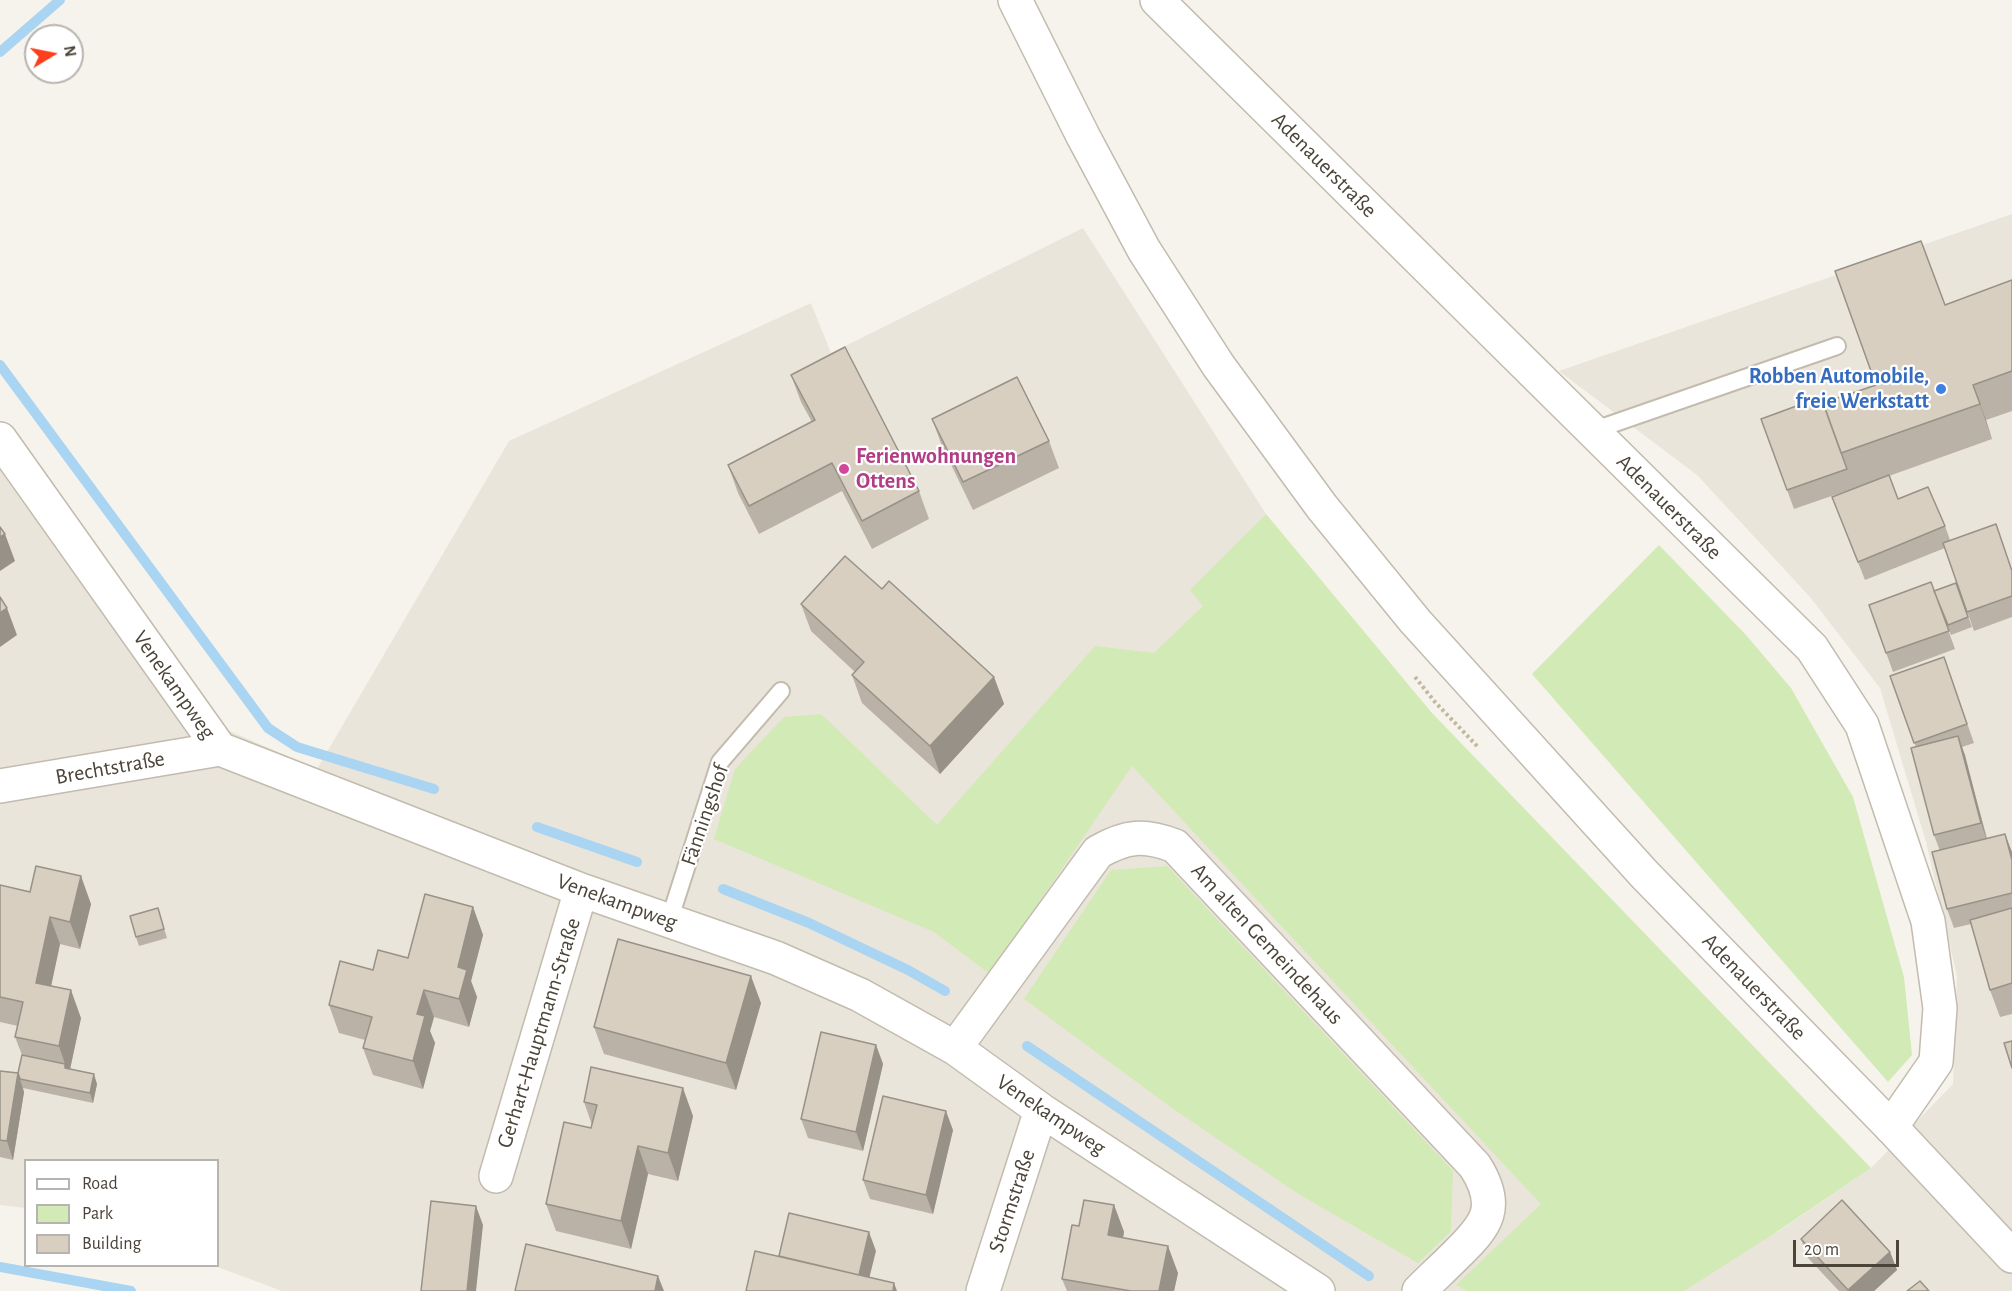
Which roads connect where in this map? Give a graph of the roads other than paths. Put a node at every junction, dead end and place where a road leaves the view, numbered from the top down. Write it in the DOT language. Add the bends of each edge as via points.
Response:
graph roads {
  1 [pos="1015,0"];
  2 [pos="1157,0"];
  3 [pos="1837,346"];
  4 [pos="1593,431"];
  5 [pos="0,439"];
  6 [pos="781,691"];
  7 [pos="220,750"];
  8 [pos="0,786"];
  9 [pos="581,890"];
  10 [pos="669,921"];
  11 [pos="955,1048"];
  12 [pos="1041,1110"];
  13 [pos="1891,1127"];
  14 [pos="496,1176"];
  15 [pos="2012,1256"];
  16 [pos="983,1291"];
  17 [pos="1318,1291"];
  18 [pos="1419,1291"];
  1 -- 13 [label="street, Adenauerstraße" via="1144,250 1218,365 1322,507 1415,621 1646,875"];
  2 -- 4 [label="street, Adenauerstraße"];
  3 -- 4 [label="lane"];
  4 -- 13 [label="street, Adenauerstraße" via="1812,648 1862,725 1928,921 1940,1008 1936,1062"];
  5 -- 7 [label="street, Venekampweg"];
  6 -- 10 [label="lane, Fänningshof" via="720,762"];
  7 -- 8 [label="street, Brechtstraße"];
  7 -- 9 [label="street, Venekampweg"];
  9 -- 10 [label="street, Venekampweg"];
  9 -- 14 [label="street, Gerhart-Hauptmann-Straße"];
  10 -- 11 [label="street, Venekampweg" via="776,958 860,995"];
  11 -- 12 [label="street, Venekampweg"];
  11 -- 18 [label="street, Am alten Gemeindehaus" via="1098,852 1135,837 1156,838 1175,846 1475,1166 1485,1182 1486,1218 1477,1234"];
  12 -- 16 [label="street, Stormstraße"];
  12 -- 17 [label="street, Venekampweg"];
  13 -- 15 [label="street, Adenauerstraße"];
}
